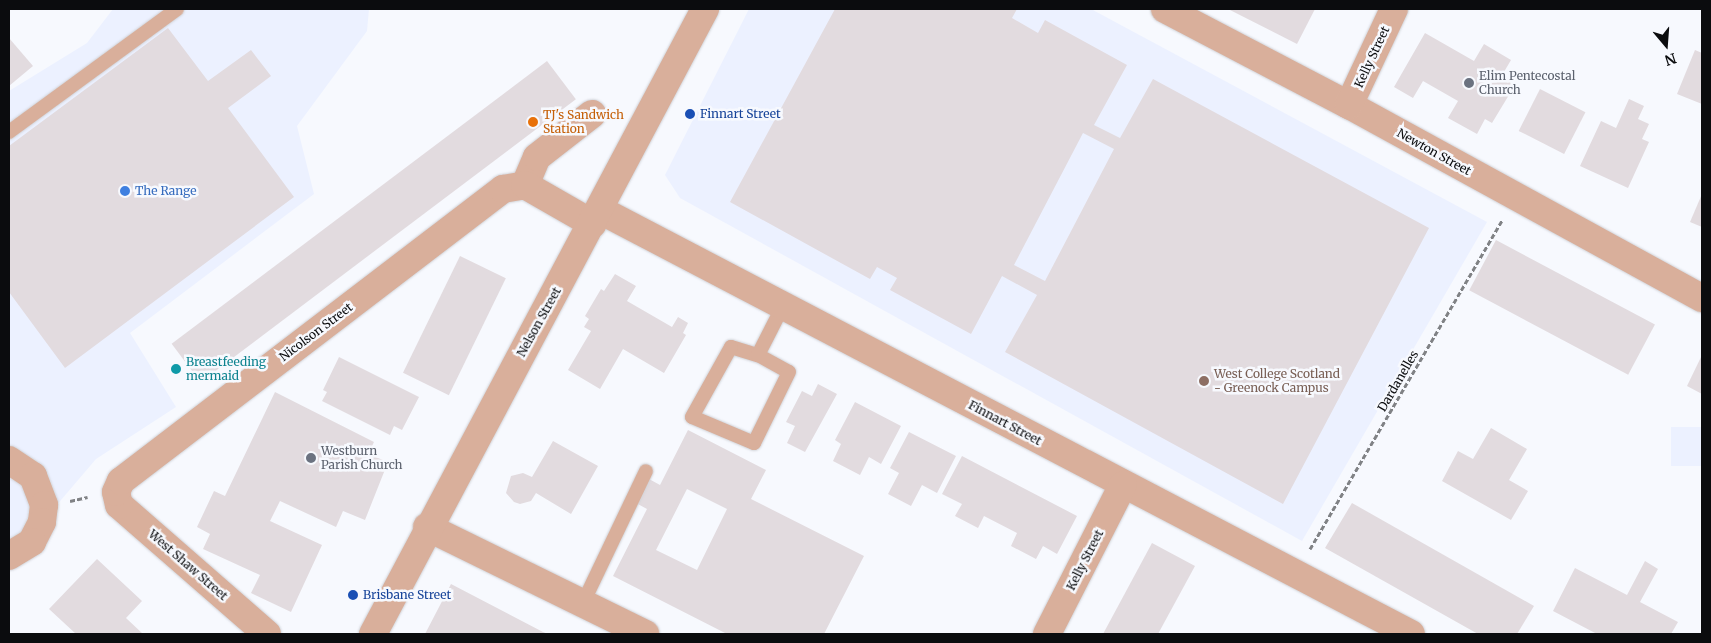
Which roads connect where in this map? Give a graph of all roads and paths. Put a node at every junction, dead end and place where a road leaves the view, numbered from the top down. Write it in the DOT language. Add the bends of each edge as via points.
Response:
graph roads {
  1 [pos="177,9"];
  2 [pos="705,9"];
  3 [pos="1165,9"];
  4 [pos="1394,9"];
  5 [pos="1349,105"];
  6 [pos="592,114"];
  7 [pos="9,132"];
  8 [pos="525,185"];
  9 [pos="1515,198"];
  10 [pos="597,217"];
  11 [pos="1702,298"];
  12 [pos="783,306"];
  13 [pos="758,355"];
  14 [pos="9,460"];
  15 [pos="646,471"];
  16 [pos="1123,485"];
  17 [pos="116,492"];
  18 [pos="44,505"];
  19 [pos="427,527"];
  20 [pos="9,556"];
  21 [pos="1295,574"];
  22 [pos="583,603"];
  23 [pos="267,634"];
  24 [pos="373,634"];
  25 [pos="645,634"];
  26 [pos="1047,634"];
  27 [pos="1411,634"];
  1 -- 7 [label="lane"];
  2 -- 10 [label="street, Nelson Street"];
  3 -- 5 [label="street, Newton Street"];
  4 -- 5 [label="street, Kelly Street"];
  5 -- 9 [label="street, Newton Street"];
  6 -- 8 [label="street" via="537,157"];
  8 -- 10 [label="street"];
  8 -- 17 [label="street, Nicolson Street" via="503,189 121,481"];
  9 -- 11 [label="street, Newton Street"];
  9 -- 21 [label="path, Dardanelles"];
  10 -- 12 [label="street, Finnart Street"];
  10 -- 19 [label="street, Nelson Street"];
  12 -- 13 [label="lane"];
  12 -- 16 [label="street, Finnart Street"];
  13 -- 13 [label="lane" via="788,372 754,443 692,417 731,347"];
  14 -- 18 [label="street" via="33,476"];
  15 -- 22 [label="lane"];
  16 -- 21 [label="street, Finnart Street"];
  16 -- 26 [label="street, Kelly Street"];
  17 -- 18 [label="path"];
  17 -- 23 [label="street, West Shaw Street" via="119,505"];
  18 -- 20 [label="street" via="42,522 32,542"];
  19 -- 22 [label="street"];
  19 -- 24 [label="street, Nelson Street"];
  21 -- 27 [label="street, Finnart Street"];
  22 -- 25 [label="street"];
}
